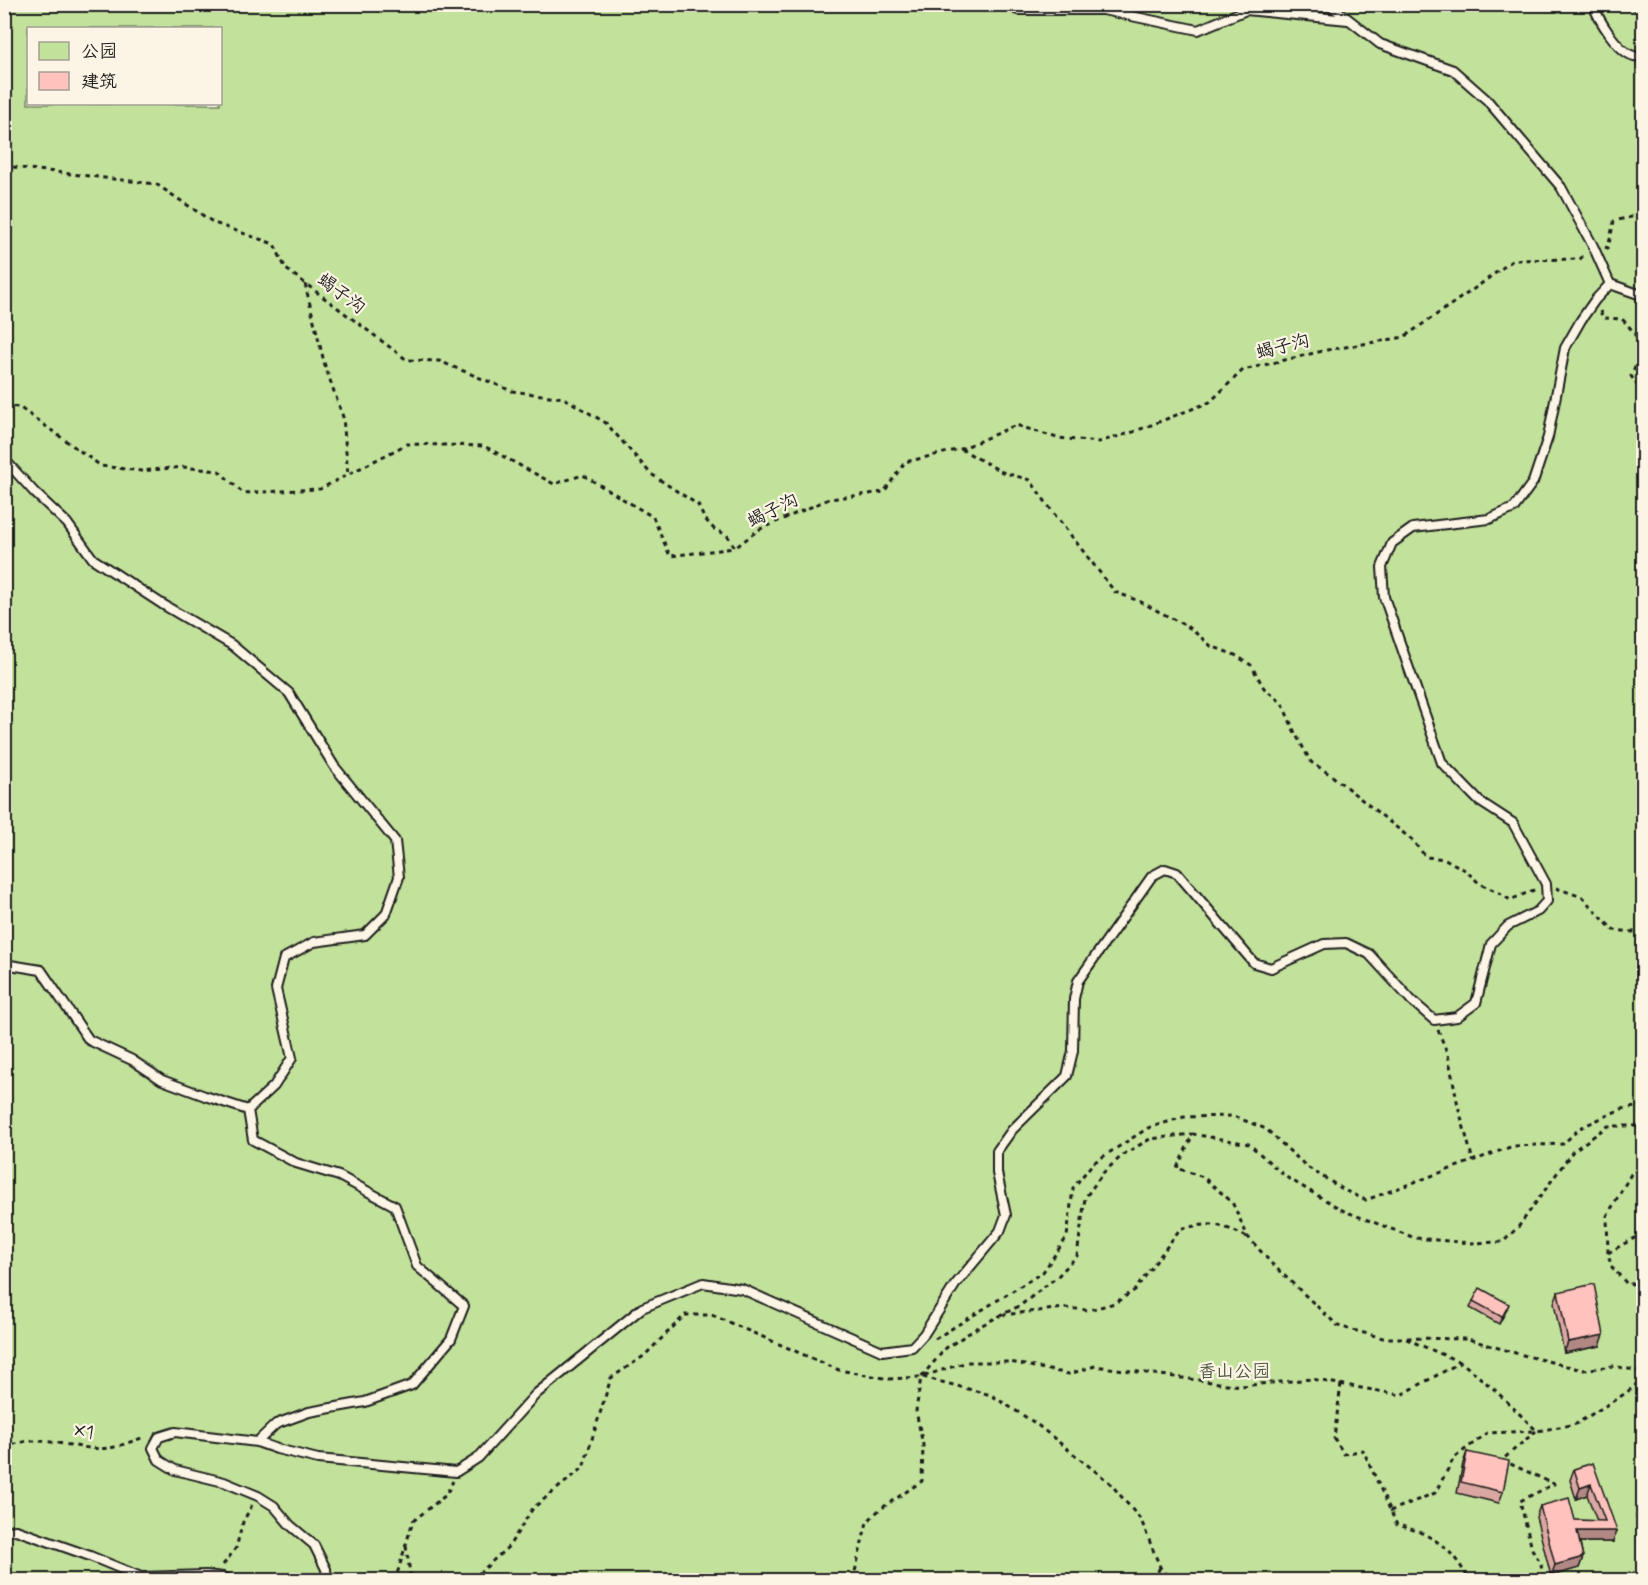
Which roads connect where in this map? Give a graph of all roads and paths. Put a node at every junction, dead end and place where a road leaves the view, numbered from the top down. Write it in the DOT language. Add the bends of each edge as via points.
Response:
graph roads {
  1 [pos="1013,4"];
  2 [pos="1329,4"];
  3 [pos="1593,4"];
  4 [pos="1635,4"];
  5 [pos="1644,9"];
  6 [pos="1349,20"];
  7 [pos="1644,56"];
  8 [pos="4,166"];
  9 [pos="1644,214"];
  10 [pos="1593,246"];
  11 [pos="305,283"];
  12 [pos="1610,284"];
  13 [pos="1644,296"];
  14 [pos="1595,300"];
  15 [pos="1644,394"];
  16 [pos="4,406"];
  17 [pos="961,449"];
  18 [pos="4,459"];
  19 [pos="348,475"];
  20 [pos="735,548"];
  21 [pos="1546,884"];
  22 [pos="1644,933"];
  23 [pos="4,964"];
  24 [pos="1434,1020"];
  25 [pos="1644,1106"];
  26 [pos="248,1110"];
  27 [pos="1644,1126"];
  28 [pos="1193,1134"];
  29 [pos="1473,1161"];
  30 [pos="1644,1167"];
  31 [pos="1644,1235"];
  32 [pos="1248,1237"];
  33 [pos="1608,1253"];
  34 [pos="1644,1280"];
  35 [pos="1000,1316"];
  36 [pos="1404,1338"];
  37 [pos="912,1347"];
  38 [pos="1461,1362"];
  39 [pos="1644,1372"];
  40 [pos="921,1377"];
  41 [pos="1644,1378"];
  42 [pos="1341,1384"];
  43 [pos="1537,1431"];
  44 [pos="159,1437"];
  45 [pos="257,1442"];
  46 [pos="4,1444"];
  47 [pos="456,1472"];
  48 [pos="258,1496"];
  49 [pos="1644,1499"];
  50 [pos="1390,1511"];
  51 [pos="4,1531"];
  52 [pos="406,1544"];
  53 [pos="222,1566"];
  54 [pos="1160,1567"];
  55 [pos="1644,1578"];
  56 [pos="228,1581"];
  57 [pos="327,1581"];
  58 [pos="392,1581"];
  59 [pos="411,1581"];
  60 [pos="472,1581"];
  61 [pos="853,1581"];
  62 [pos="1154,1581"];
  63 [pos="1170,1581"];
  64 [pos="1469,1581"];
  65 [pos="1543,1581"];
  1 -- 6 [label="lane" via="1017,10 1103,10 1198,30 1246,10"];
  2 -- 6 [label="lane"];
  3 -- 7 [label="lane" via="1597,18 1614,40 1633,56"];
  4 -- 5 [label="lane"];
  6 -- 10 [label="lane" via="1380,44 1453,70 1487,100 1561,187"];
  8 -- 11 [label="path, 蝎子沟" via="156,184 214,223 274,244 286,269"];
  9 -- 10 [label="path" via="1614,221 1608,248"];
  10 -- 12 [label="lane"];
  10 -- 17 [label="path, 蝎子沟" via="1580,260 1513,260 1404,337 1244,370 1210,402 1133,432 1099,442 1058,438 1016,426"];
  11 -- 19 [label="path" via="325,366 343,417"];
  11 -- 20 [label="path, 蝎子沟" via="407,360 439,360 512,391 564,398 606,423 651,474 698,505 704,518 727,535"];
  12 -- 13 [label="lane"];
  12 -- 14 [label="lane"];
  14 -- 15 [label="path" via="1603,318 1622,319 1636,334 1641,356 1631,376"];
  14 -- 21 [label="lane" via="1565,348 1548,437 1533,482 1514,508 1489,519 1413,528 1392,543 1382,567 1384,597 1442,764 1479,801 1513,824"];
  16 -- 19 [label="path" via="19,407 102,466 141,471 183,467 219,471 243,493 320,489"];
  17 -- 20 [label="path, 蝎子沟" via="905,462 884,492 829,499 758,530"];
  17 -- 21 [label="path" via="1002,472 1030,480 1115,592 1190,628 1211,646 1251,665 1264,688 1282,703 1311,762 1411,838 1426,857 1445,859 1510,900"];
  18 -- 26 [label="lane" via="67,523 93,559 232,645 289,693 334,766 395,841 399,877 386,914 365,935 314,942 284,958 276,989 292,1058 274,1086"];
  19 -- 20 [label="path" via="407,444 484,446 554,484 583,475 653,517 670,556"];
  21 -- 22 [label="path" via="1581,897 1613,930"];
  21 -- 24 [label="lane" via="1547,901 1538,911 1508,926 1491,944 1476,1003 1457,1017"];
  23 -- 26 [label="lane" via="41,970 88,1040 132,1060 162,1080"];
  24 -- 29 [label="path" via="1448,1055"];
  24 -- 37 [label="lane" via="1369,954 1346,943 1324,944 1271,968 1254,963 1177,873 1165,869 1152,876 1078,981 1073,1051 1067,1076 1012,1130 997,1151 997,1173 1006,1215 1000,1231 955,1285"];
  25 -- 29 [label="path" via="1621,1109 1580,1128 1563,1144 1513,1146"];
  26 -- 45 [label="lane" via="253,1140 296,1163 339,1176 395,1206 417,1266 464,1306 451,1339 412,1385 365,1402 309,1412 276,1424"];
  27 -- 28 [label="path" via="1608,1126 1573,1151 1503,1242 1470,1243 1415,1238 1344,1211 1286,1177 1249,1144"];
  28 -- 32 [label="path" via="1177,1168 1203,1177 1232,1202"];
  28 -- 35 [label="path" via="1150,1140 1124,1154 1103,1173 1085,1198 1077,1256 1021,1305"];
  29 -- 37 [label="path" via="1366,1200 1307,1167 1266,1129 1233,1116 1184,1117 1148,1128 1094,1163 1073,1188 1067,1236 1043,1272 936,1338"];
  30 -- 33 [label="path" via="1631,1174 1607,1216"];
  31 -- 33 [label="path"];
  32 -- 35 [label="path" via="1228,1227 1204,1223 1180,1228 1135,1290 1115,1303 1089,1310 1064,1308"];
  32 -- 36 [label="path" via="1338,1326 1383,1338"];
  33 -- 34 [label="path" via="1611,1266 1628,1285"];
  35 -- 40 [label="path" via="945,1348"];
  36 -- 38 [label="path"];
  36 -- 39 [label="path" via="1468,1339 1583,1370 1613,1366"];
  37 -- 47 [label="lane" via="882,1351 742,1289 703,1282 642,1308 536,1394 478,1458"];
  38 -- 42 [label="path" via="1401,1395"];
  38 -- 43 [label="path"];
  40 -- 42 [label="path" via="967,1362 1010,1362 1069,1374 1095,1366 1241,1386 1311,1379"];
  40 -- 54 [label="path" via="991,1395 1035,1423 1110,1483 1141,1521"];
  40 -- 60 [label="path" via="889,1379 839,1370 712,1316 685,1315 644,1356 611,1378 583,1468 533,1508 509,1546"];
  40 -- 61 [label="path" via="916,1411 923,1445 922,1481 867,1522"];
  41 -- 43 [label="path" via="1576,1424"];
  42 -- 50 [label="path" via="1334,1438 1344,1454 1363,1450"];
  43 -- 50 [label="path" via="1487,1433 1454,1458 1435,1493"];
  43 -- 65 [label="path" via="1503,1460 1554,1484 1520,1501"];
  44 -- 45 [label="lane" via="175,1432"];
  44 -- 46 [label="path, X1" via="145,1437 111,1448 57,1442"];
  44 -- 48 [label="lane" via="153,1448 159,1460 175,1470 224,1482"];
  45 -- 47 [label="lane" via="318,1458"];
  47 -- 52 [label="path" via="446,1495 413,1521"];
  48 -- 53 [label="path" via="243,1522 236,1548"];
  48 -- 57 [label="lane" via="314,1545 326,1569"];
  49 -- 55 [label="path" via="1636,1510"];
  50 -- 64 [label="path" via="1397,1526 1420,1531 1440,1543 1459,1562"];
  51 -- 56 [label="lane" via="16,1530 141,1577 206,1575"];
  52 -- 58 [label="path"];
  52 -- 59 [label="path"];
  54 -- 62 [label="path"];
  54 -- 63 [label="path"];
}
